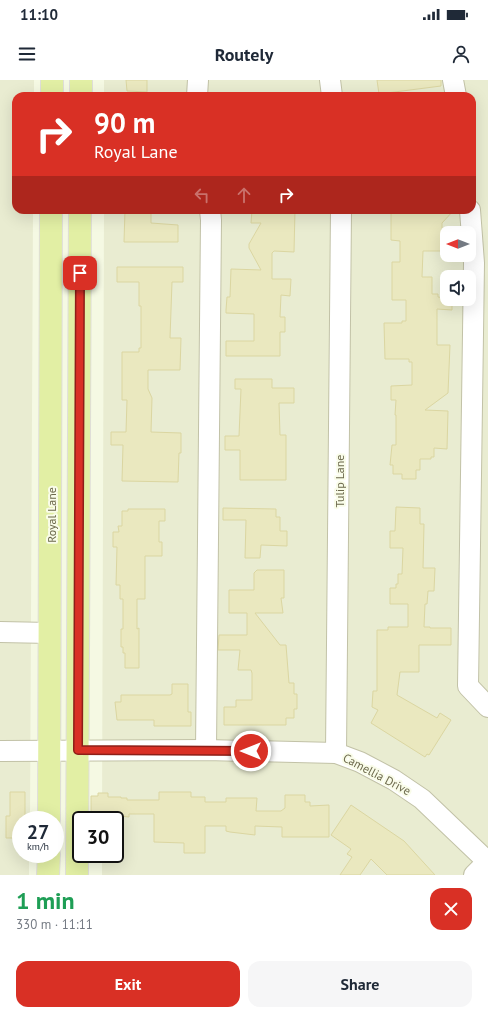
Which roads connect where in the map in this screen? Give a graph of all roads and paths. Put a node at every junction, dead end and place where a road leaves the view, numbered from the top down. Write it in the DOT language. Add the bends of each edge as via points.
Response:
graph roads {
  1 [pos="52,80"];
  2 [pos="81,80"];
  3 [pos="198,80"];
  4 [pos="330,80"];
  5 [pos="453,80"];
  6 [pos="52,92"];
  7 [pos="81,92"];
  8 [pos="197,92"];
  9 [pos="332,92"];
  10 [pos="455,92"];
  11 [pos="51,214"];
  12 [pos="80,214"];
  13 [pos="210,214"];
  14 [pos="341,214"];
  15 [pos="470,214"];
  16 [pos="51,335"];
  17 [pos="80,336"];
  18 [pos="0,632"];
  19 [pos="50,633"];
  20 [pos="488,707"];
  21 [pos="50,750"];
  22 [pos="78,750"];
  23 [pos="206,750"];
  24 [pos="0,751"];
  25 [pos="336,753"];
  26 [pos="49,811"];
  27 [pos="488,862"];
  28 [pos="49,863"];
  29 [pos="48,875"];
  30 [pos="77,875"];
  31 [pos="474,875"];
  1 -- 6 [label="main road"];
  2 -- 7 [label="main road"];
  3 -- 8 [label="street"];
  4 -- 9 [label="street"];
  5 -- 10 [label="street"];
  11 -- 16 [label="main road, Royal Lane"];
  12 -- 17 [label="main road"];
  13 -- 23 [label="street"];
  14 -- 25 [label="street, Tulip Lane"];
  15 -- 20 [label="street" via="474,263 468,686"];
  16 -- 17 [label="main road"];
  16 -- 19 [label="main road, Royal Lane"];
  17 -- 22 [label="main road"];
  18 -- 19 [label="street"];
  19 -- 21 [label="main road, Royal Lane"];
  21 -- 22 [label="street, Camellia Drive"];
  21 -- 24 [label="street, Camellia Drive"];
  21 -- 26 [label="main road, Royal Lane"];
  22 -- 23 [label="street, Camellia Drive"];
  22 -- 30 [label="main road"];
  23 -- 25 [label="street, Camellia Drive"];
  25 -- 27 [label="street, Camellia Drive" via="394,780 422,799"];
  27 -- 31 [label="street"];
  28 -- 29 [label="main road"];
}
